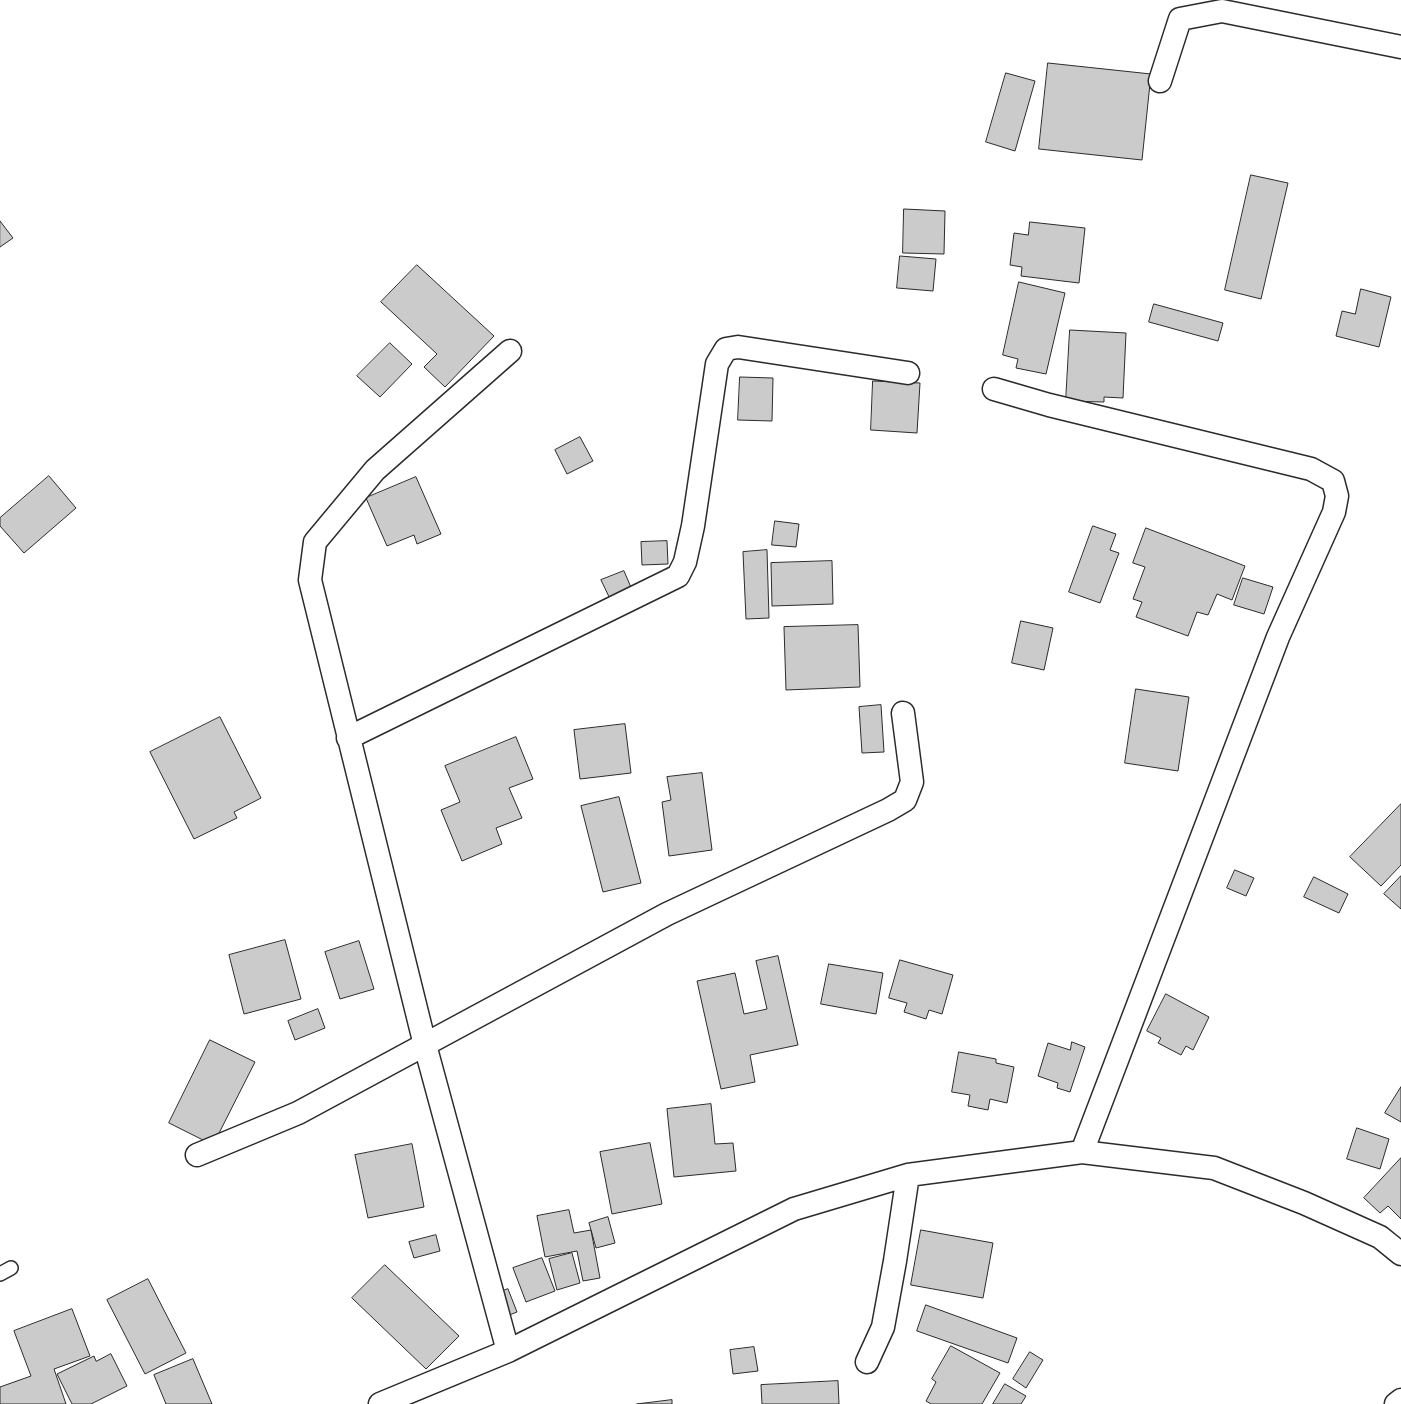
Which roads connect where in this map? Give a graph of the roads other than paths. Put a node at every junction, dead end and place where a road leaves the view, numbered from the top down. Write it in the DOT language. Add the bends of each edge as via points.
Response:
graph roads {
  1 [pos="1401,47"];
  2 [pos="1160,81"];
  3 [pos="510,351"];
  4 [pos="908,373"];
  5 [pos="994,390"];
  6 [pos="903,713"];
  7 [pos="348,738"];
  8 [pos="425,1045"];
  9 [pos="1082,1152"];
  10 [pos="197,1155"];
  11 [pos="908,1175"];
  12 [pos="1401,1254"];
  13 [pos="508,1351"];
  14 [pos="867,1362"];
  15 [pos="1401,1400"];
  16 [pos="380,1404"];
  17 [pos="1396,1404"];
  1 -- 2 [label="street" via="1222,11 1180,19"];
  3 -- 7 [label="street" via="375,470 315,542 310,580"];
  4 -- 7 [label="street" via="738,348 726,349 717,364 693,526 685,562 678,576"];
  5 -- 9 [label="street" via="1311,469 1333,481 1337,496 1334,512 1278,637"];
  6 -- 8 [label="street" via="912,782 905,800 667,914"];
  7 -- 8 [label="street"];
  8 -- 10 [label="street" via="298,1113"];
  8 -- 13 [label="street"];
  9 -- 11 [label="street"];
  9 -- 12 [label="street" via="1214,1168 1304,1203 1380,1237"];
  11 -- 13 [label="street" via="794,1209"];
  11 -- 14 [label="street" via="896,1261 883,1327"];
  13 -- 16 [label="street"];
  15 -- 17 [label="street"];
}
